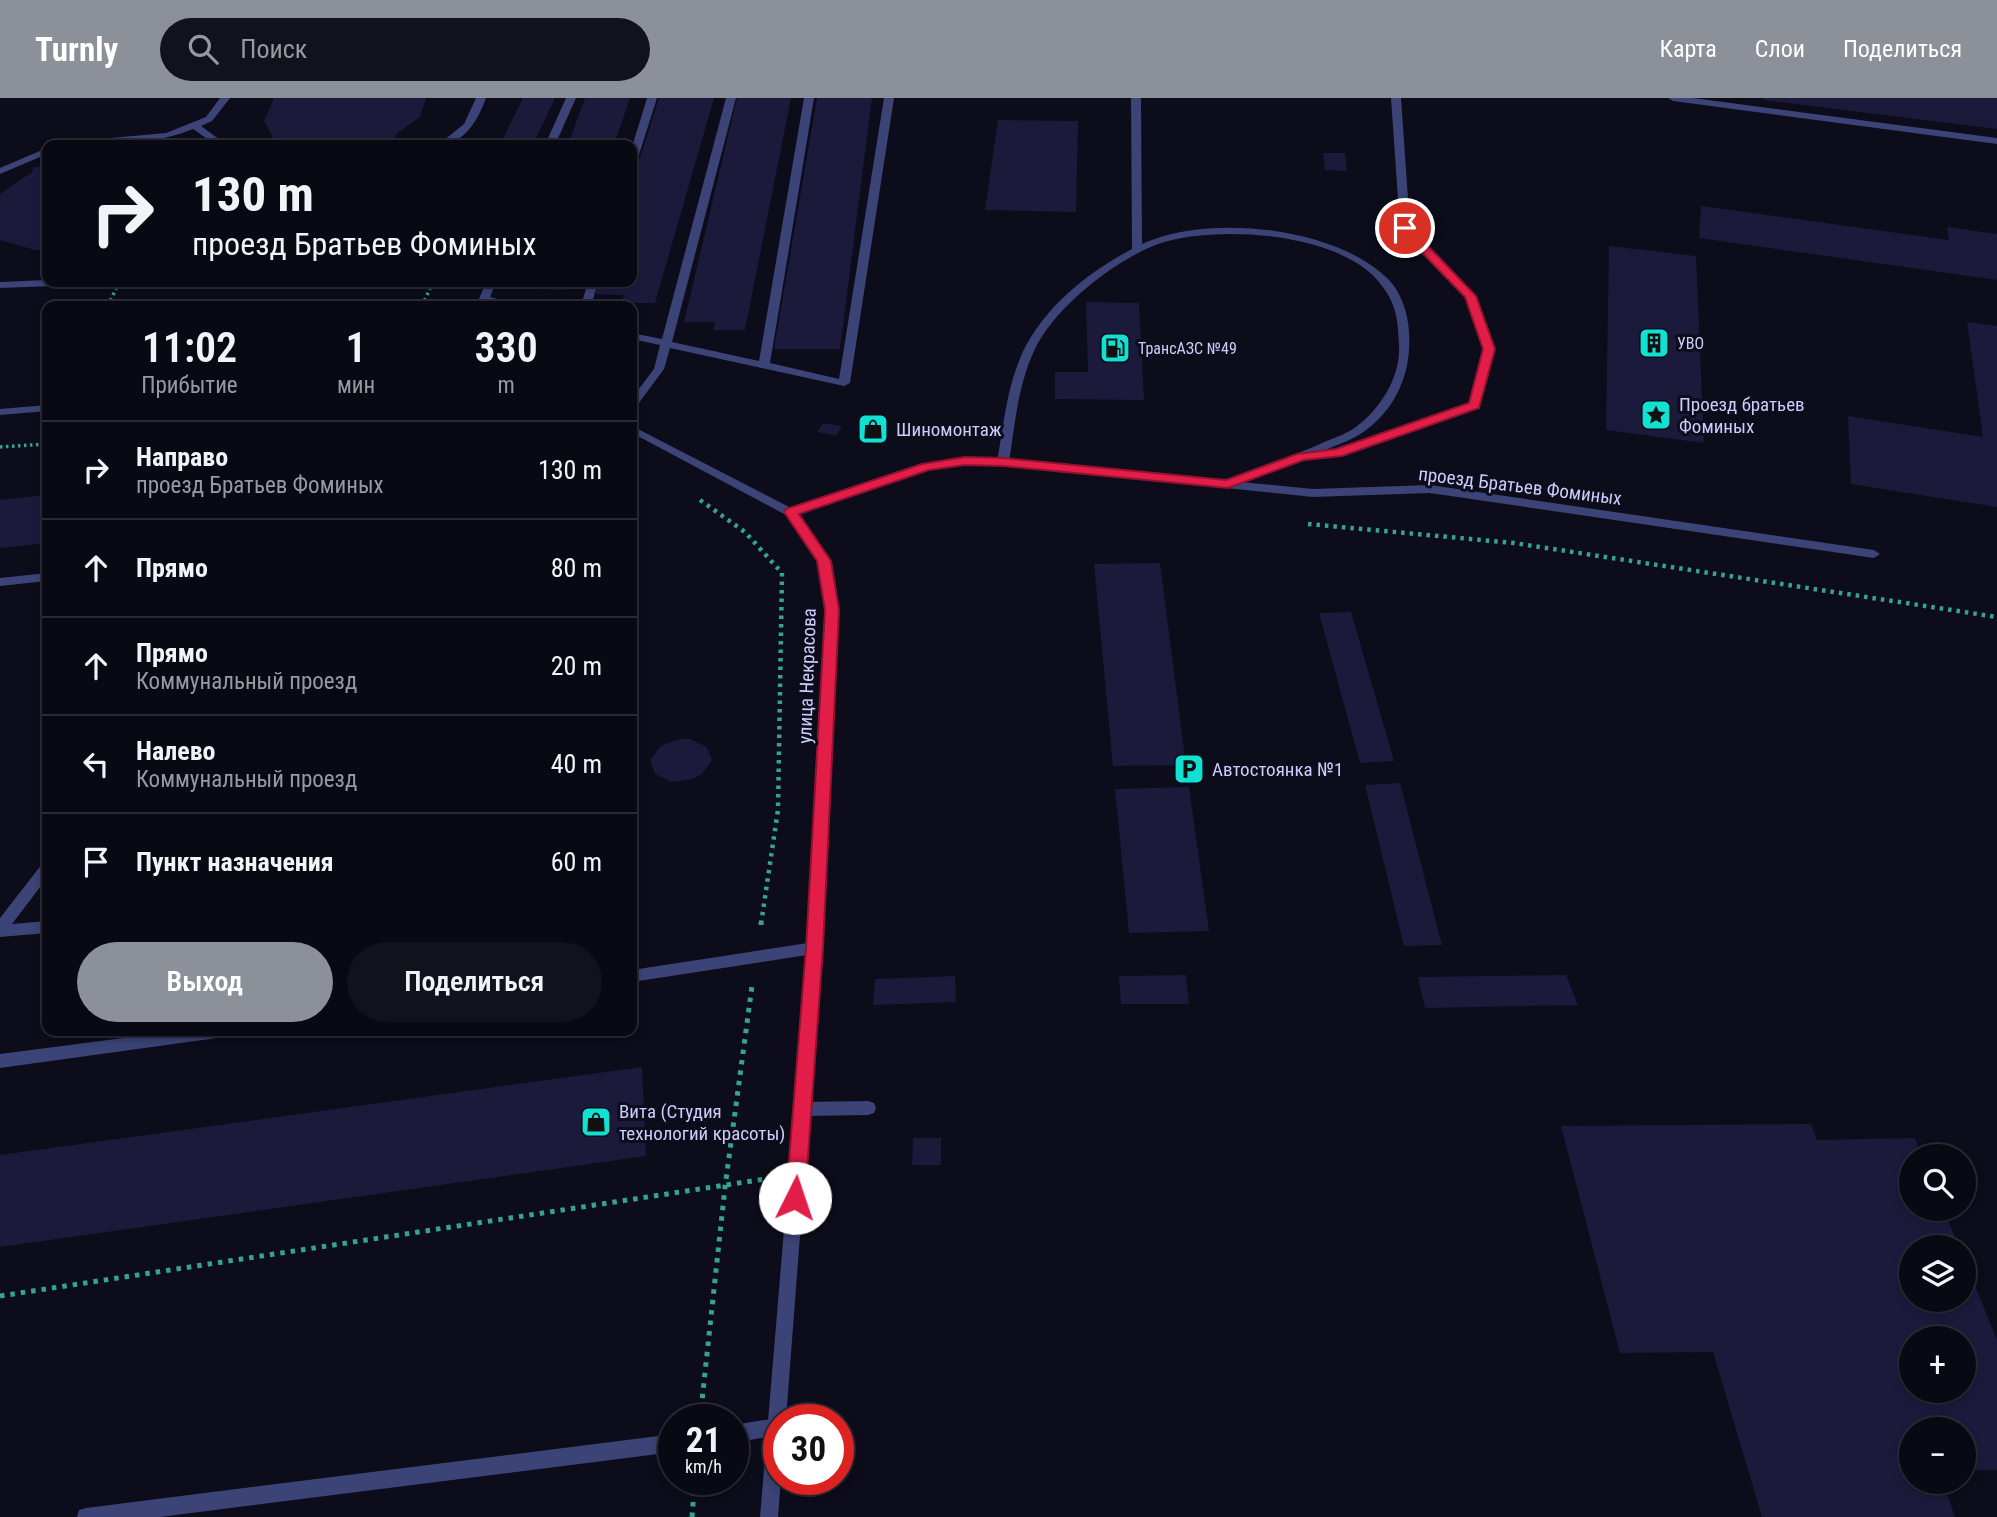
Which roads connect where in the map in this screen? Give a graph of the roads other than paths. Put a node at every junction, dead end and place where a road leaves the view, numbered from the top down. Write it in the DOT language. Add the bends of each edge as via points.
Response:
graph roads {
  1 [pos="225,98"];
  2 [pos="481,98"];
  3 [pos="570,98"];
  4 [pos="652,98"];
  5 [pos="731,98"];
  6 [pos="809,98"];
  7 [pos="888,98"];
  8 [pos="1136,98"];
  9 [pos="1396,98"];
  10 [pos="1672,98"];
  11 [pos="194,125"];
  12 [pos="123,140"];
  13 [pos="215,140"];
  14 [pos="453,140"];
  15 [pos="552,140"];
  16 [pos="1997,141"];
  17 [pos="637,145"];
  18 [pos="42,153"];
  19 [pos="0,171"];
  20 [pos="1137,250"];
  21 [pos="42,283"];
  22 [pos="0,285"];
  23 [pos="489,287"];
  24 [pos="492,301"];
  25 [pos="637,337"];
  26 [pos="667,344"];
  27 [pos="764,366"];
  28 [pos="637,398"];
  29 [pos="42,408"];
  30 [pos="0,412"];
  31 [pos="637,432"];
  32 [pos="1301,456"];
  33 [pos="1003,462"];
  34 [pos="1228,484"];
  35 [pos="790,512"];
  36 [pos="1874,554"];
  37 [pos="42,578"];
  38 [pos="0,582"];
  39 [pos="42,875"];
  40 [pos="42,927"];
  41 [pos="0,930"];
  42 [pos="815,948"];
  43 [pos="637,975"];
  44 [pos="187,1036"];
  45 [pos="0,1061"];
  46 [pos="868,1108"];
  47 [pos="801,1109"];
  48 [pos="779,1404"];
  49 [pos="658,1445"];
  50 [pos="771,1495"];
  51 [pos="86,1517"];
  52 [pos="769,1517"];
  1 -- 11 [label="street" via="209,119"];
  2 -- 14 [label="street" via="477,111"];
  3 -- 15 [label="street"];
  4 -- 17 [label="street"];
  5 -- 26 [label="street"];
  6 -- 27 [label="street"];
  7 -- 27 [label="street" via="844,383"];
  8 -- 20 [label="street"];
  9 -- 32 [label="street" via="1405,228 1470,296 1489,349 1474,405 1338,453"];
  10 -- 16 [label="street"];
  11 -- 12 [label="street" via="168,136"];
  11 -- 13 [label="street"];
  18 -- 19 [label="street"];
  20 -- 32 [label="street" via="1167,238 1207,232 1307,237 1344,251 1376,272 1397,295 1407,340 1403,371 1391,397 1359,430"];
  20 -- 33 [label="street" via="1065,303 1037,335 1019,374"];
  21 -- 22 [label="street"];
  23 -- 24 [label="street" via="484,299"];
  25 -- 26 [label="street"];
  26 -- 27 [label="street"];
  26 -- 28 [label="street" via="659,369"];
  29 -- 30 [label="street"];
  31 -- 35 [label="street, улица Некрасова"];
  32 -- 34 [label="street"];
  33 -- 34 [label="street, проезд Братьев Фоминых"];
  33 -- 35 [label="street, проезд Братьев Фоминых" via="927,467"];
  34 -- 36 [label="street, проезд Братьев Фоминых" via="1312,493 1430,489"];
  35 -- 42 [label="street, улица Некрасова" via="824,561 832,610"];
  37 -- 38 [label="street"];
  39 -- 41 [label="street"];
  40 -- 41 [label="street"];
  42 -- 43 [label="street"];
  42 -- 47 [label="street, улица Некрасова"];
  44 -- 45 [label="street"];
  46 -- 47 [label="street"];
  47 -- 48 [label="street, улица Некрасова"];
  49 -- 51 [label="street"];
  50 -- 52 [label="street, улица Некрасова"];
}
